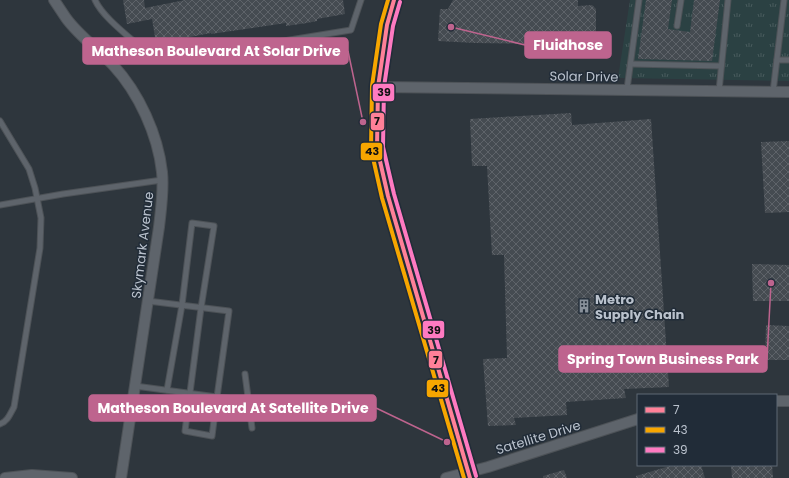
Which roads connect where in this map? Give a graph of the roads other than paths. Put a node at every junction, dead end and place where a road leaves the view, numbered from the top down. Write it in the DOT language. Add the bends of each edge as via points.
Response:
graph roads {
  1 [pos="54,0"];
  2 [pos="95,0"];
  3 [pos="361,0"];
  4 [pos="394,0"];
  5 [pos="639,0"];
  6 [pos="681,0"];
  7 [pos="728,0"];
  8 [pos="784,0"];
  9 [pos="677,26"];
  10 [pos="777,60"];
  11 [pos="789,60"];
  12 [pos="631,64"];
  13 [pos="721,66"];
  14 [pos="378,87"];
  15 [pos="628,89"];
  16 [pos="719,91"];
  17 [pos="774,92"];
  18 [pos="789,92"];
  19 [pos="0,121"];
  20 [pos="162,180"];
  21 [pos="38,199"];
  22 [pos="0,205"];
  23 [pos="148,301"];
  24 [pos="182,305"];
  25 [pos="201,308"];
  26 [pos="245,374"];
  27 [pos="135,386"];
  28 [pos="167,390"];
  29 [pos="191,394"];
  30 [pos="217,397"];
  31 [pos="777,401"];
  32 [pos="789,401"];
  33 [pos="249,402"];
  34 [pos="637,419"];
  35 [pos="0,424"];
  36 [pos="252,428"];
  37 [pos="469,475"];
  38 [pos="4,478"];
  39 [pos="72,478"];
  40 [pos="121,478"];
  41 [pos="446,478"];
  1 -- 20 [label="street, Skymark Avenue" via="66,18 115,67 131,88 147,117 159,158"];
  2 -- 3 [label="lane" via="106,15 146,52 166,60 351,30"];
  4 -- 14 [label="street" via="387,25"];
  5 -- 12 [label="lane"];
  6 -- 9 [label="lane"];
  7 -- 13 [label="lane"];
  8 -- 10 [label="lane"];
  10 -- 11 [label="lane"];
  10 -- 17 [label="lane"];
  12 -- 13 [label="lane"];
  12 -- 15 [label="lane"];
  13 -- 16 [label="lane"];
  14 -- 15 [label="street, Solar Drive"];
  14 -- 37 [label="street" via="377,148 388,196"];
  15 -- 16 [label="street, Solar Drive"];
  16 -- 17 [label="street, Solar Drive"];
  17 -- 18 [label="street, Solar Drive"];
  19 -- 21 [label="lane" via="29,169"];
  20 -- 21 [label="lane"];
  20 -- 23 [label="street, Skymark Avenue" via="159,227"];
  21 -- 22 [label="lane"];
  21 -- 35 [label="lane" via="41,218 40,248 18,386 14,407 8,419"];
  23 -- 24 [label="lane"];
  23 -- 27 [label="street, Skymark Avenue"];
  24 -- 25 [label="lane"];
  24 -- 25 [label="lane" via="192,223 214,226"];
  24 -- 28 [label="lane"];
  25 -- 29 [label="lane"];
  25 -- 30 [label="lane" via="229,311"];
  26 -- 33 [label="lane"];
  27 -- 28 [label="lane"];
  27 -- 40 [label="street, Skymark Avenue"];
  28 -- 29 [label="lane"];
  29 -- 30 [label="lane"];
  29 -- 30 [label="lane" via="185,431 212,436"];
  30 -- 33 [label="lane"];
  31 -- 32 [label="street"];
  33 -- 36 [label="lane"];
  34 -- 37 [label="street, Satellite Drive"];
  37 -- 41 [label="street, Satellite Drive"];
  38 -- 39 [label="street" via="32,475"];
}
